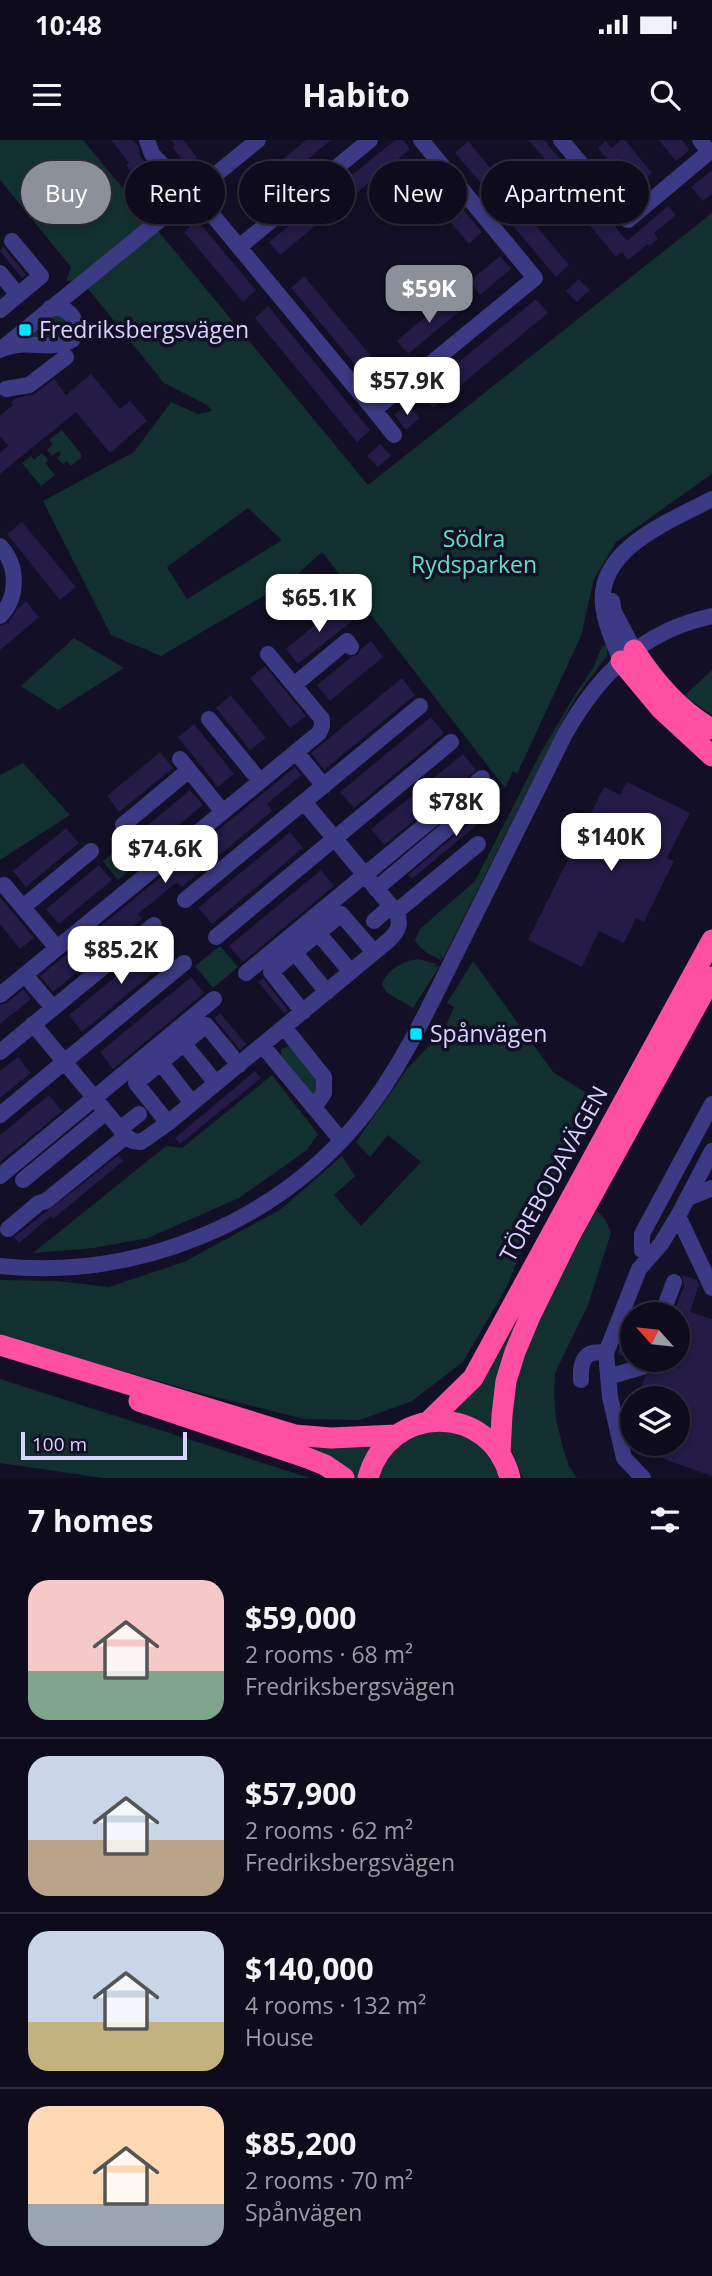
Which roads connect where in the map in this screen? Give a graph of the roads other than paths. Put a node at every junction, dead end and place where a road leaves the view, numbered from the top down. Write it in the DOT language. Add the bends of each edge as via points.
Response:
graph roads {
  1 [pos="147,140"];
  2 [pos="370,140"];
  3 [pos="421,140"];
  4 [pos="561,140"];
  5 [pos="700,140"];
  6 [pos="250,142"];
  7 [pos="158,161"];
  8 [pos="225,165"];
  9 [pos="156,224"];
  10 [pos="220,224"];
  11 [pos="12,241"];
  12 [pos="239,247"];
  13 [pos="0,273"];
  14 [pos="18,295"];
  15 [pos="50,309"];
  16 [pos="0,310"];
  17 [pos="0,350"];
  18 [pos="65,356"];
  19 [pos="22,376"];
  20 [pos="3,391"];
  21 [pos="374,410"];
  22 [pos="394,435"];
  23 [pos="712,499"];
  24 [pos="0,546"];
  25 [pos="14,573"];
  26 [pos="0,584"];
  27 [pos="712,615"];
  28 [pos="0,616"];
  29 [pos="351,647"];
  30 [pos="268,654"];
  31 [pos="628,655"];
  32 [pos="294,685"];
  33 [pos="420,706"];
  34 [pos="209,719"];
  35 [pos="712,729"];
  36 [pos="451,742"];
  37 [pos="296,752"];
  38 [pos="712,756"];
  39 [pos="260,781"];
  40 [pos="324,786"];
  41 [pos="309,808"];
  42 [pos="223,812"];
  43 [pos="123,825"];
  44 [pos="335,838"];
  45 [pos="478,844"];
  46 [pos="91,850"];
  47 [pos="365,875"];
  48 [pos="4,885"];
  49 [pos="376,889"];
  50 [pos="185,900"];
  51 [pos="23,907"];
  52 [pos="393,909"];
  53 [pos="374,921"];
  54 [pos="153,925"];
  55 [pos="318,933"];
  56 [pos="215,937"];
  57 [pos="712,940"];
  58 [pos="57,948"];
  59 [pos="295,953"];
  60 [pos="374,953"];
  61 [pos="184,963"];
  62 [pos="351,972"];
  63 [pos="246,974"];
  64 [pos="25,975"];
  65 [pos="712,977"];
  66 [pos="327,992"];
  67 [pos="0,995"];
  68 [pos="214,999"];
  69 [pos="53,1008"];
  70 [pos="303,1012"];
  71 [pos="284,1027"];
  72 [pos="39,1031"];
  73 [pos="184,1044"];
  74 [pos="262,1045"];
  75 [pos="0,1052"];
  76 [pos="64,1062"];
  77 [pos="160,1063"];
  78 [pos="239,1065"];
  79 [pos="216,1083"];
  80 [pos="94,1098"];
  81 [pos="192,1103"];
  82 [pos="712,1104"];
  83 [pos="314,1108"];
  84 [pos="106,1112"];
  85 [pos="139,1114"];
  86 [pos="0,1115"];
  87 [pos="168,1123"];
  88 [pos="123,1132"];
  89 [pos="341,1140"];
  90 [pos="712,1151"];
  91 [pos="0,1176"];
  92 [pos="23,1180"];
  93 [pos="712,1188"];
  94 [pos="688,1198"];
  95 [pos="678,1216"];
  96 [pos="8,1229"];
  97 [pos="652,1253"];
  98 [pos="0,1266"];
  99 [pos="674,1282"];
  100 [pos="712,1288"];
  101 [pos="631,1302"];
  102 [pos="667,1302"];
  103 [pos="620,1334"];
  104 [pos="0,1345"];
  105 [pos="606,1353"];
  106 [pos="0,1357"];
  107 [pos="625,1372"];
  108 [pos="608,1377"];
  109 [pos="581,1380"];
  110 [pos="428,1422"];
  111 [pos="396,1435"];
  112 [pos="500,1454"];
  113 [pos="344,1478"];
  114 [pos="368,1478"];
  115 [pos="510,1478"];
  116 [pos="643,1478"];
  1 -- 7 [label="street"];
  2 -- 12 [label="street"];
  3 -- 21 [label="street" via="536,278"];
  4 -- 5 [label="street" via="628,220 709,152"];
  6 -- 8 [label="street"];
  9 -- 15 [label="street"];
  10 -- 12 [label="street"];
  11 -- 14 [label="street" via="41,276"];
  12 -- 21 [label="street"];
  13 -- 14 [label="street"];
  14 -- 16 [label="street"];
  15 -- 17 [label="street"];
  15 -- 17 [label="street" via="68,311 73,317 72,341 21,343"];
  18 -- 20 [label="street" via="29,385"];
  19 -- 20 [label="street"];
  21 -- 22 [label="street"];
  23 -- 31 [label="street" via="651,532 624,552 608,572 603,603 607,624"];
  24 -- 25 [label="street" via="11,559"];
  25 -- 26 [label="street"];
  25 -- 28 [label="street" via="12,597"];
  27 -- 31 [label="street" via="665,632"];
  29 -- 32 [label="street" via="347,641"];
  30 -- 32 [label="street"];
  31 -- 35 [label="highway"];
  31 -- 38 [label="highway" via="661,709"];
  31 -- 89 [label="street" via="581,706 416,1034 379,1094"];
  32 -- 37 [label="street" via="322,719 319,733"];
  33 -- 40 [label="street"];
  34 -- 39 [label="street"];
  36 -- 44 [label="street"];
  37 -- 39 [label="street"];
  37 -- 40 [label="street"];
  39 -- 42 [label="street"];
  40 -- 41 [label="street"];
  41 -- 44 [label="street"];
  41 -- 50 [label="street"];
  42 -- 43 [label="street" via="184,764"];
  42 -- 58 [label="street"];
  44 -- 47 [label="street"];
  44 -- 56 [label="street"];
  45 -- 52 [label="street"];
  46 -- 51 [label="street"];
  47 -- 49 [label="street"];
  47 -- 49 [label="street" via="486,786"];
  47 -- 63 [label="street"];
  48 -- 51 [label="street"];
  49 -- 52 [label="street"];
  51 -- 58 [label="street"];
  52 -- 53 [label="street"];
  52 -- 60 [label="street" via="400,926"];
  54 -- 69 [label="street"];
  55 -- 59 [label="street"];
  55 -- 60 [label="street" via="341,914"];
  55 -- 62 [label="street"];
  57 -- 110 [label="highway, TÖREBODAVÄGEN" via="474,1378"];
  58 -- 64 [label="street"];
  59 -- 66 [label="street"];
  59 -- 70 [label="street" via="271,972"];
  60 -- 62 [label="street"];
  61 -- 76 [label="street"];
  62 -- 66 [label="street"];
  64 -- 67 [label="street"];
  64 -- 69 [label="street"];
  65 -- 112 [label="highway, TÖREBODAVÄGEN" via="531,1314 506,1381"];
  66 -- 70 [label="street"];
  68 -- 80 [label="street"];
  69 -- 72 [label="street"];
  70 -- 71 [label="street"];
  71 -- 74 [label="street"];
  71 -- 83 [label="street" via="324,1077 324,1093"];
  72 -- 75 [label="street"];
  72 -- 76 [label="street"];
  73 -- 77 [label="street"];
  73 -- 78 [label="street" via="206,1025"];
  73 -- 79 [label="street"];
  74 -- 78 [label="street"];
  74 -- 83 [label="street"];
  76 -- 80 [label="street"];
  76 -- 86 [label="street"];
  77 -- 81 [label="street"];
  77 -- 87 [label="street" via="136,1083"];
  78 -- 79 [label="street"];
  79 -- 81 [label="street"];
  80 -- 84 [label="street"];
  80 -- 91 [label="street"];
  81 -- 87 [label="street"];
  82 -- 97 [label="street" via="642,1234 642,1250"];
  83 -- 89 [label="street"];
  84 -- 88 [label="street"];
  84 -- 92 [label="street"];
  85 -- 88 [label="street"];
  87 -- 88 [label="street" via="141,1142"];
  88 -- 96 [label="street"];
  89 -- 98 [label="street" via="279,1195 204,1236 120,1261 51,1268"];
  90 -- 94 [label="street"];
  93 -- 94 [label="street"];
  94 -- 95 [label="street"];
  95 -- 97 [label="street"];
  95 -- 100 [label="street"];
  97 -- 101 [label="street" via="639,1269"];
  99 -- 102 [label="street"];
  103 -- 105 [label="street"];
  104 -- 111 [label="highway" via="295,1435"];
  105 -- 108 [label="street"];
  105 -- 109 [label="street" via="594,1351 586,1356 580,1367"];
  106 -- 113 [label="highway" via="305,1457"];
  107 -- 108 [label="street"];
  108 -- 116 [label="street" via="624,1458"];
  110 -- 111 [label="highway"];
  110 -- 112 [label="highway" via="449,1421 469,1427"];
  111 -- 114 [label="highway" via="379,1453"];
  112 -- 115 [label="highway"];
}
